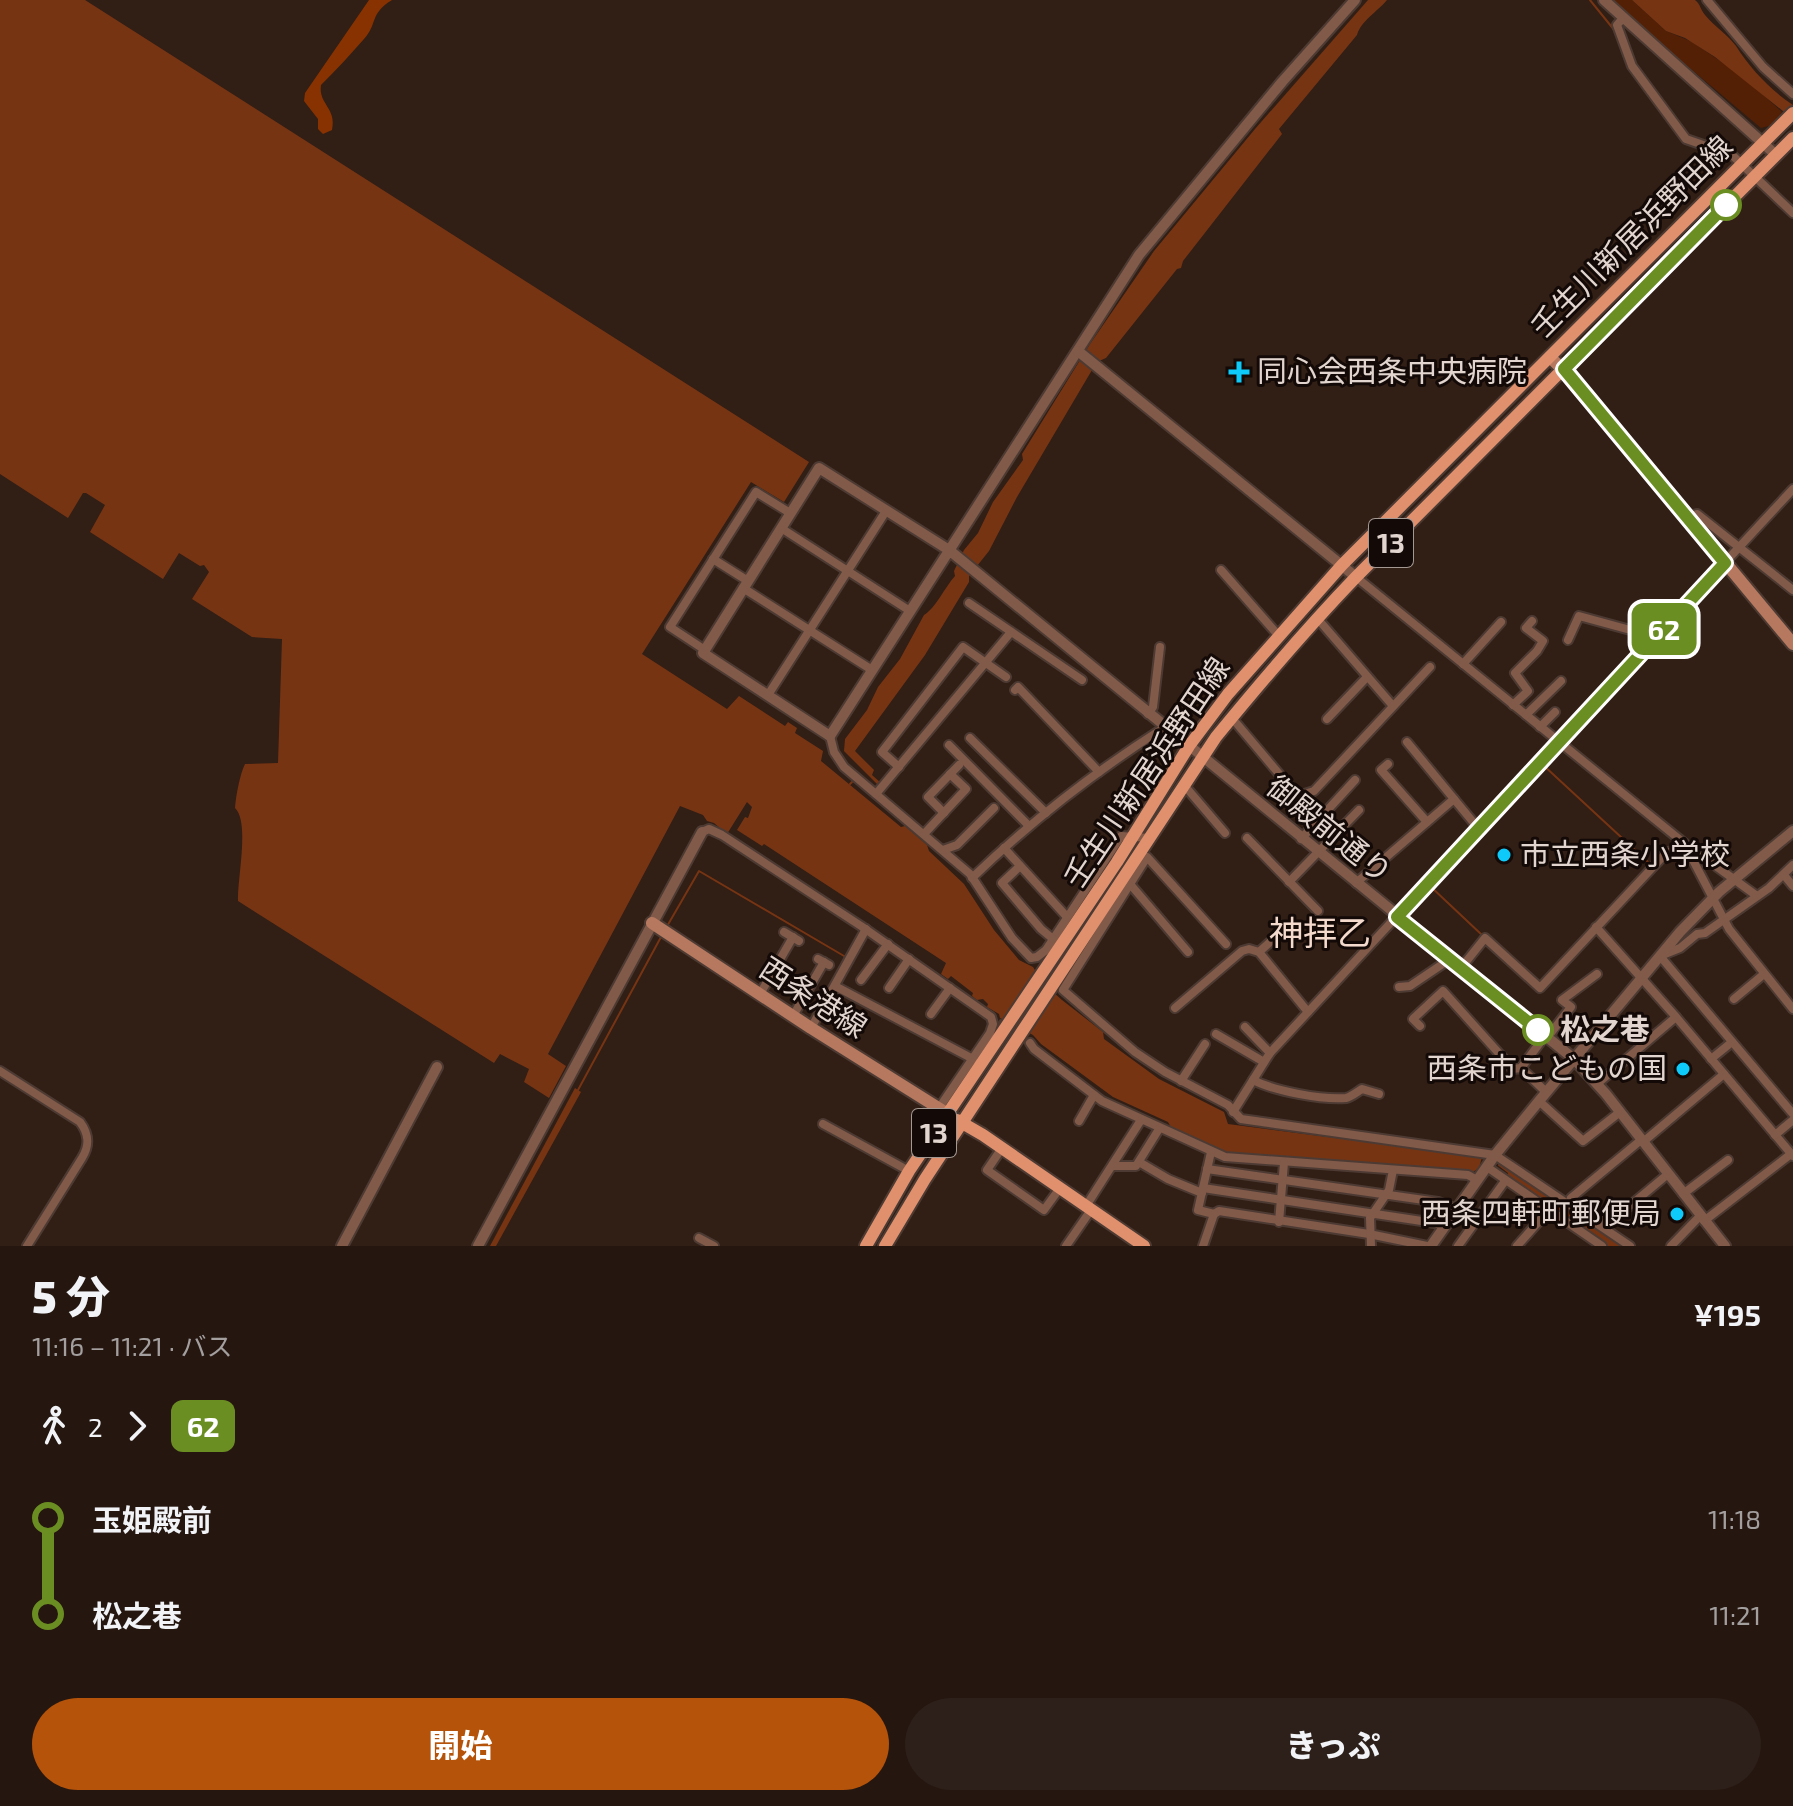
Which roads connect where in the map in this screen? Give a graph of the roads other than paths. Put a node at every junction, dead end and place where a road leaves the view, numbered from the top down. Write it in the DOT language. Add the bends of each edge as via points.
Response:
graph roads {
  1 [pos="1355,0"];
  2 [pos="1604,0"];
  3 [pos="1710,1"];
  4 [pos="1623,18"];
  5 [pos="1793,94"];
  6 [pos="1793,113"];
  7 [pos="1789,142"];
  8 [pos="1762,143"];
  9 [pos="1776,155"];
  10 [pos="1742,164"];
  11 [pos="1755,176"];
  12 [pos="1793,213"];
  13 [pos="1080,353"];
  14 [pos="1550,357"];
  15 [pos="1564,369"];
  16 [pos="1793,489"];
  17 [pos="886,511"];
  18 [pos="790,513"];
  19 [pos="1688,517"];
  20 [pos="781,528"];
  21 [pos="1740,547"];
  22 [pos="952,553"];
  23 [pos="713,559"];
  24 [pos="1725,563"];
  25 [pos="1342,565"];
  26 [pos="1221,570"];
  27 [pos="847,571"];
  28 [pos="1356,577"];
  29 [pos="745,585"];
  30 [pos="1793,590"];
  31 [pos="969,603"];
  32 [pos="910,611"];
  33 [pos="1317,618"];
  34 [pos="1532,621"];
  35 [pos="1501,622"];
  36 [pos="809,630"];
  37 [pos="1011,632"];
  38 [pos="1278,635"];
  39 [pos="1656,637"];
  40 [pos="1568,640"];
  41 [pos="1793,644"];
  42 [pos="1160,647"];
  43 [pos="705,650"];
  44 [pos="1083,660"];
  45 [pos="985,661"];
  46 [pos="1463,664"];
  47 [pos="1430,667"];
  48 [pos="872,670"];
  49 [pos="1072,673"];
  50 [pos="1006,677"];
  51 [pos="1367,677"];
  52 [pos="1082,680"];
  53 [pos="1561,681"];
  54 [pos="1015,690"];
  55 [pos="768,695"];
  56 [pos="1513,705"];
  57 [pos="1393,706"];
  58 [pos="1555,712"];
  59 [pos="1148,714"];
  60 [pos="1526,715"];
  61 [pos="1232,718"];
  62 [pos="1327,719"];
  63 [pos="1165,727"];
  64 [pos="1540,727"];
  65 [pos="830,736"];
  66 [pos="970,738"];
  67 [pos="1407,742"];
  68 [pos="1558,742"];
  69 [pos="949,745"];
  70 [pos="1189,746"];
  71 [pos="1203,758"];
  72 [pos="1388,764"];
  73 [pos="959,765"];
  74 [pos="899,767"];
  75 [pos="1099,772"];
  76 [pos="950,774"];
  77 [pos="1355,780"];
  78 [pos="1184,785"];
  79 [pos="876,794"];
  80 [pos="1306,795"];
  81 [pos="1454,799"];
  82 [pos="994,808"];
  83 [pos="1359,810"];
  84 [pos="944,813"];
  85 [pos="1046,813"];
  86 [pos="1319,820"];
  87 [pos="1427,822"];
  88 [pos="1029,826"];
  89 [pos="1478,828"];
  90 [pos="1793,831"];
  91 [pos="702,832"];
  92 [pos="1225,833"];
  93 [pos="924,834"];
  94 [pos="1132,838"];
  95 [pos="1149,838"];
  96 [pos="1247,838"];
  97 [pos="1301,839"];
  98 [pos="1004,848"];
  99 [pos="943,850"];
  100 [pos="1688,850"];
  101 [pos="1319,853"];
  102 [pos="1117,862"];
  103 [pos="1793,865"];
  104 [pos="1020,866"];
  105 [pos="1133,871"];
  106 [pos="1784,875"];
  107 [pos="972,878"];
  108 [pos="1734,879"];
  109 [pos="1289,882"];
  110 [pos="1356,883"];
  111 [pos="1130,884"];
  112 [pos="1793,886"];
  113 [pos="1757,896"];
  114 [pos="1713,897"];
  115 [pos="1318,911"];
  116 [pos="1067,917"];
  117 [pos="1397,917"];
  118 [pos="1724,919"];
  119 [pos="652,923"];
  120 [pos="1596,927"];
  121 [pos="866,929"];
  122 [pos="1279,934"];
  123 [pos="792,937"];
  124 [pos="1053,939"];
  125 [pos="888,944"];
  126 [pos="1226,944"];
  127 [pos="1188,952"];
  128 [pos="1259,952"];
  129 [pos="1660,956"];
  130 [pos="909,959"];
  131 [pos="1450,959"];
  132 [pos="824,962"];
  133 [pos="1461,968"];
  134 [pos="1597,974"];
  135 [pos="1764,974"];
  136 [pos="1642,977"];
  137 [pos="861,980"];
  138 [pos="835,986"];
  139 [pos="1399,987"];
  140 [pos="889,988"];
  141 [pos="950,988"];
  142 [pos="760,994"];
  143 [pos="1734,999"];
  144 [pos="1175,1008"];
  145 [pos="1793,1009"];
  146 [pos="1308,1012"];
  147 [pos="931,1014"];
  148 [pos="793,1016"];
  149 [pos="1676,1017"];
  150 [pos="999,1021"];
  151 [pos="1420,1026"];
  152 [pos="1245,1027"];
  153 [pos="811,1028"];
  154 [pos="1216,1034"];
  155 [pos="1546,1037"];
  156 [pos="1026,1038"];
  157 [pos="1732,1042"];
  158 [pos="1205,1043"];
  159 [pos="1270,1053"];
  160 [pos="973,1059"];
  161 [pos="1574,1059"];
  162 [pos="1711,1059"];
  163 [pos="1264,1062"];
  164 [pos="437,1067"];
  165 [pos="1521,1068"];
  166 [pos="0,1071"];
  167 [pos="1724,1074"];
  168 [pos="1253,1080"];
  169 [pos="1181,1081"];
  170 [pos="1597,1084"];
  171 [pos="1379,1094"];
  172 [pos="1094,1095"];
  173 [pos="1542,1096"];
  174 [pos="943,1111"];
  175 [pos="1233,1112"];
  176 [pos="1620,1112"];
  177 [pos="1793,1117"];
  178 [pos="1141,1120"];
  179 [pos="1079,1121"];
  180 [pos="962,1123"];
  181 [pos="823,1124"];
  182 [pos="1159,1129"];
  183 [pos="1775,1135"];
  184 [pos="1642,1141"];
  185 [pos="1002,1148"];
  186 [pos="1211,1152"];
  187 [pos="1495,1155"];
  188 [pos="1792,1155"];
  189 [pos="1728,1160"];
  190 [pos="1139,1162"];
  191 [pos="1284,1163"];
  192 [pos="1113,1166"];
  193 [pos="1487,1167"];
  194 [pos="1207,1169"];
  195 [pos="1393,1170"];
  196 [pos="909,1171"];
  197 [pos="1668,1174"];
  198 [pos="1283,1180"];
  199 [pos="1477,1180"];
  200 [pos="1505,1181"];
  201 [pos="1060,1188"];
  202 [pos="1202,1190"];
  203 [pos="1683,1194"];
  204 [pos="1387,1195"];
  205 [pos="1282,1201"];
  206 [pos="1088,1208"];
  207 [pos="1457,1209"];
  208 [pos="1549,1210"];
  209 [pos="1214,1214"];
  210 [pos="1372,1215"];
  211 [pos="1702,1218"];
  212 [pos="1279,1222"];
  213 [pos="1445,1227"];
  214 [pos="1369,1234"];
  215 [pos="699,1238"];
  216 [pos="1205,1245"];
  217 [pos="27,1246"];
  218 [pos="342,1246"];
  219 [pos="478,1246"];
  220 [pos="714,1246"];
  221 [pos="866,1246"];
  222 [pos="885,1246"];
  223 [pos="1066,1246"];
  224 [pos="1144,1246"];
  225 [pos="1371,1246"];
  226 [pos="1429,1246"];
  227 [pos="1458,1246"];
  228 [pos="1517,1246"];
  229 [pos="1602,1246"];
  230 [pos="1630,1246"];
  231 [pos="1671,1246"];
  232 [pos="1725,1246"];
  1 -- 13 [label="street" via="1139,255"];
  2 -- 4 [label="street"];
  3 -- 5 [label="street"];
  4 -- 8 [label="street"];
  4 -- 10 [label="street" via="1617,25 1632,66 1686,139 1732,155"];
  6 -- 8 [label="main road, 壬生川新居浜野田線 / 13"];
  7 -- 9 [label="main road, 壬生川新居浜野田線 / 13"];
  8 -- 9 [label="street"];
  8 -- 10 [label="main road, 壬生川新居浜野田線 / 13"];
  9 -- 11 [label="main road, 壬生川新居浜野田線 / 13"];
  10 -- 11 [label="street"];
  10 -- 14 [label="main road, 壬生川新居浜野田線 / 13"];
  11 -- 12 [label="street"];
  11 -- 15 [label="main road, 壬生川新居浜野田線 / 13"];
  13 -- 22 [label="street"];
  13 -- 25 [label="street"];
  14 -- 15 [label="main road"];
  14 -- 25 [label="main road, 壬生川新居浜野田線 / 13"];
  15 -- 19 [label="main road"];
  15 -- 28 [label="main road, 壬生川新居浜野田線 / 13"];
  16 -- 21 [label="street"];
  17 -- 18 [label="street, 御殿前通り" via="819,468"];
  17 -- 22 [label="street, 御殿前通り"];
  17 -- 27 [label="street"];
  18 -- 20 [label="street"];
  18 -- 23 [label="street" via="756,492"];
  19 -- 21 [label="street" via="1697,514"];
  19 -- 24 [label="main road"];
  20 -- 27 [label="street"];
  20 -- 29 [label="street"];
  21 -- 24 [label="street"];
  21 -- 30 [label="street"];
  22 -- 32 [label="street"];
  22 -- 44 [label="street, 御殿前通り"];
  23 -- 29 [label="street"];
  23 -- 43 [label="street" via="670,627"];
  24 -- 39 [label="street"];
  24 -- 41 [label="main road"];
  25 -- 28 [label="street"];
  25 -- 38 [label="main road, 壬生川新居浜野田線 / 13"];
  26 -- 38 [label="street"];
  27 -- 32 [label="street"];
  27 -- 36 [label="street"];
  28 -- 33 [label="main road, 壬生川新居浜野田線 / 13"];
  28 -- 46 [label="street"];
  29 -- 36 [label="street"];
  29 -- 43 [label="street"];
  31 -- 37 [label="street"];
  32 -- 48 [label="street"];
  33 -- 51 [label="street"];
  33 -- 61 [label="main road, 壬生川新居浜野田線 / 13"];
  34 -- 56 [label="street" via="1526,628 1543,641 1515,673 1528,691"];
  35 -- 46 [label="street"];
  36 -- 48 [label="street"];
  36 -- 55 [label="street"];
  37 -- 45 [label="street"];
  37 -- 49 [label="street"];
  38 -- 70 [label="main road, 壬生川新居浜野田線 / 13"];
  39 -- 40 [label="street" via="1579,616"];
  39 -- 68 [label="street"];
  42 -- 59 [label="street"];
  43 -- 55 [label="street"];
  44 -- 49 [label="street"];
  44 -- 59 [label="street, 御殿前通り"];
  45 -- 50 [label="street"];
  45 -- 74 [label="street"];
  45 -- 74 [label="street" via="963,647 882,752"];
  46 -- 56 [label="street"];
  47 -- 57 [label="street"];
  48 -- 65 [label="street"];
  49 -- 52 [label="street"];
  51 -- 57 [label="street"];
  51 -- 62 [label="street"];
  53 -- 60 [label="street"];
  54 -- 75 [label="street" via="1018,687"];
  55 -- 65 [label="street"];
  56 -- 60 [label="street"];
  57 -- 80 [label="street"];
  58 -- 64 [label="street"];
  59 -- 63 [label="street, 御殿前通り"];
  60 -- 64 [label="street"];
  61 -- 71 [label="main road, 壬生川新居浜野田線 / 13"];
  61 -- 80 [label="street" via="1298,796"];
  63 -- 70 [label="street, 御殿前通り"];
  63 -- 75 [label="street"];
  64 -- 68 [label="street"];
  65 -- 79 [label="street" via="838,760"];
  66 -- 85 [label="street"];
  67 -- 81 [label="street"];
  68 -- 89 [label="street"];
  68 -- 100 [label="street"];
  69 -- 88 [label="street"];
  70 -- 71 [label="street, 御殿前通り"];
  70 -- 94 [label="main road, 壬生川新居浜野田線 / 13"];
  71 -- 78 [label="main road, 壬生川新居浜野田線 / 13"];
  71 -- 97 [label="street, 御殿前通り"];
  72 -- 87 [label="street" via="1381,770"];
  73 -- 76 [label="street"];
  74 -- 79 [label="street"];
  75 -- 85 [label="street"];
  76 -- 84 [label="street" via="928,797"];
  76 -- 84 [label="street" via="966,789"];
  77 -- 86 [label="street"];
  78 -- 92 [label="street"];
  78 -- 95 [label="main road, 壬生川新居浜野田線 / 13"];
  79 -- 93 [label="street"];
  80 -- 86 [label="street"];
  81 -- 87 [label="street"];
  81 -- 89 [label="street"];
  82 -- 99 [label="street" via="957,845"];
  83 -- 101 [label="street"];
  84 -- 93 [label="street"];
  85 -- 88 [label="street"];
  86 -- 97 [label="street"];
  87 -- 110 [label="street"];
  88 -- 98 [label="street"];
  89 -- 117 [label="street"];
  90 -- 108 [label="street"];
  91 -- 119 [label="street"];
  91 -- 121 [label="street" via="709,829 722,835"];
  93 -- 99 [label="street"];
  94 -- 95 [label="street"];
  94 -- 102 [label="main road, 壬生川新居浜野田線 / 13"];
  94 -- 116 [label="street" via="1121,836"];
  95 -- 105 [label="main road, 壬生川新居浜野田線 / 13"];
  96 -- 109 [label="street"];
  97 -- 101 [label="street, 御殿前通り"];
  98 -- 104 [label="street"];
  98 -- 107 [label="street"];
  99 -- 107 [label="street"];
  100 -- 108 [label="street"];
  100 -- 114 [label="street"];
  100 -- 120 [label="street" via="1667,852"];
  101 -- 109 [label="street"];
  101 -- 110 [label="street, 御殿前通り"];
  102 -- 105 [label="street"];
  102 -- 150 [label="main road, 壬生川新居浜野田線 / 13" via="1044,973"];
  103 -- 106 [label="street"];
  104 -- 116 [label="street"];
  104 -- 124 [label="street" via="1002,883"];
  105 -- 111 [label="street"];
  105 -- 126 [label="street" via="1147,857"];
  105 -- 156 [label="main road, 壬生川新居浜野田線 / 13" via="1051,987"];
  106 -- 112 [label="street"];
  106 -- 113 [label="street"];
  107 -- 124 [label="street" via="1031,958 1042,955"];
  108 -- 113 [label="street"];
  108 -- 114 [label="street"];
  109 -- 115 [label="street"];
  110 -- 117 [label="street, 御殿前通り"];
  111 -- 127 [label="street"];
  111 -- 169 [label="street" via="1063,990 1135,1052"];
  113 -- 118 [label="street"];
  114 -- 118 [label="street"];
  114 -- 129 [label="street"];
  116 -- 124 [label="street"];
  117 -- 131 [label="street, 御殿前通り"];
  117 -- 146 [label="street"];
  118 -- 129 [label="street"];
  118 -- 135 [label="street"];
  119 -- 142 [label="main road, 西条港線"];
  119 -- 219 [label="street"];
  120 -- 133 [label="street" via="1540,988 1485,938"];
  120 -- 136 [label="street"];
  121 -- 125 [label="street"];
  121 -- 138 [label="street"];
  122 -- 128 [label="street"];
  123 -- 142 [label="street"];
  125 -- 130 [label="street"];
  125 -- 137 [label="street"];
  128 -- 144 [label="street" via="1242,951"];
  128 -- 146 [label="street"];
  129 -- 136 [label="street"];
  129 -- 157 [label="street"];
  130 -- 140 [label="street"];
  130 -- 141 [label="street"];
  131 -- 133 [label="street, 御殿前通り"];
  131 -- 139 [label="street" via="1410,986"];
  132 -- 148 [label="street"];
  133 -- 155 [label="street, 御殿前通り"];
  134 -- 155 [label="street" via="1562,1000 1571,1007"];
  135 -- 143 [label="street"];
  135 -- 145 [label="street"];
  136 -- 149 [label="street"];
  136 -- 161 [label="street"];
  138 -- 153 [label="street"];
  138 -- 160 [label="street"];
  141 -- 147 [label="street"];
  141 -- 150 [label="street"];
  142 -- 148 [label="main road, 西条港線"];
  146 -- 159 [label="street"];
  148 -- 153 [label="main road, 西条港線"];
  149 -- 162 [label="street"];
  149 -- 170 [label="street"];
  150 -- 160 [label="street"];
  150 -- 174 [label="main road, 壬生川新居浜野田線 / 13"];
  151 -- 165 [label="street" via="1413,1019 1443,991 1513,1069"];
  152 -- 159 [label="street"];
  153 -- 174 [label="main road, 西条港線"];
  154 -- 163 [label="street"];
  155 -- 161 [label="street, 御殿前通り"];
  155 -- 165 [label="street"];
  156 -- 172 [label="street"];
  156 -- 180 [label="main road, 壬生川新居浜野田線 / 13"];
  157 -- 162 [label="street"];
  157 -- 177 [label="street"];
  158 -- 169 [label="street"];
  159 -- 163 [label="street"];
  160 -- 174 [label="street"];
  161 -- 170 [label="street, 御殿前通り"];
  161 -- 173 [label="street"];
  162 -- 167 [label="street"];
  163 -- 168 [label="street"];
  164 -- 218 [label="street"];
  165 -- 173 [label="street"];
  166 -- 217 [label="street" via="80,1122 88,1143"];
  167 -- 183 [label="street"];
  167 -- 184 [label="street"];
  168 -- 171 [label="street" via="1294,1093 1348,1098 1362,1089"];
  168 -- 175 [label="street"];
  169 -- 175 [label="street"];
  170 -- 176 [label="street, 御殿前通り"];
  172 -- 178 [label="street"];
  172 -- 179 [label="street"];
  173 -- 176 [label="street" via="1583,1141"];
  173 -- 187 [label="street"];
  174 -- 180 [label="main road, 13"];
  174 -- 196 [label="main road, 壬生川新居浜野田線 / 13"];
  175 -- 187 [label="street" via="1251,1122"];
  176 -- 184 [label="street, 御殿前通り"];
  177 -- 183 [label="street"];
  178 -- 182 [label="street"];
  178 -- 192 [label="street"];
  180 -- 185 [label="main road, 13"];
  180 -- 222 [label="main road, 壬生川新居浜野田線 / 13"];
  181 -- 196 [label="street"];
  182 -- 186 [label="street"];
  182 -- 190 [label="street"];
  183 -- 188 [label="street"];
  184 -- 197 [label="street, 御殿前通り"];
  184 -- 197 [label="street" via="1571,1198 1608,1224"];
  185 -- 201 [label="main road, 13"];
  185 -- 201 [label="street" via="987,1170 1044,1210"];
  186 -- 191 [label="street" via="1236,1160"];
  186 -- 194 [label="street"];
  187 -- 193 [label="street"];
  187 -- 230 [label="street"];
  188 -- 211 [label="street"];
  189 -- 203 [label="street"];
  190 -- 192 [label="street"];
  190 -- 202 [label="street"];
  191 -- 195 [label="street"];
  191 -- 198 [label="street"];
  192 -- 206 [label="street"];
  193 -- 199 [label="street"];
  193 -- 200 [label="street"];
  194 -- 198 [label="street"];
  194 -- 202 [label="street"];
  195 -- 199 [label="street"];
  195 -- 204 [label="street"];
  196 -- 221 [label="main road, 壬生川新居浜野田線 / 13"];
  197 -- 203 [label="street, 御殿前通り"];
  198 -- 204 [label="street"];
  198 -- 205 [label="street"];
  199 -- 207 [label="street"];
  200 -- 208 [label="street"];
  200 -- 227 [label="street"];
  201 -- 206 [label="main road, 13"];
  202 -- 205 [label="street"];
  202 -- 209 [label="street" via="1198,1210"];
  203 -- 211 [label="street, 御殿前通り"];
  204 -- 207 [label="street"];
  204 -- 210 [label="street"];
  205 -- 210 [label="street"];
  205 -- 212 [label="street"];
  206 -- 223 [label="street"];
  206 -- 224 [label="main road, 13"];
  207 -- 213 [label="street"];
  208 -- 228 [label="street"];
  208 -- 229 [label="street"];
  209 -- 212 [label="street"];
  209 -- 216 [label="street"];
  210 -- 213 [label="street"];
  210 -- 214 [label="street"];
  211 -- 231 [label="street"];
  211 -- 232 [label="street, 御殿前通り"];
  212 -- 214 [label="street"];
  213 -- 226 [label="street"];
  214 -- 225 [label="street"];
  214 -- 226 [label="street"];
  215 -- 220 [label="street"];
}
